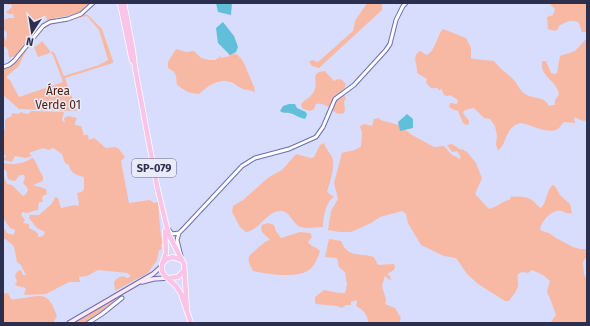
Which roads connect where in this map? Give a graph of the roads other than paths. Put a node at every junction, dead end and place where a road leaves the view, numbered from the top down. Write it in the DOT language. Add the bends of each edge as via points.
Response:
graph roads {
  1 [pos="93,3"];
  2 [pos="120,3"];
  3 [pos="124,3"];
  4 [pos="406,3"];
  5 [pos="125,16"];
  6 [pos="3,67"];
  7 [pos="163,211"];
  8 [pos="167,228"];
  9 [pos="179,233"];
  10 [pos="172,234"];
  11 [pos="180,247"];
  12 [pos="182,260"];
  13 [pos="162,265"];
  14 [pos="184,268"];
  15 [pos="168,278"];
  16 [pos="133,285"];
  17 [pos="122,298"];
  18 [pos="187,312"];
  19 [pos="68,323"];
  20 [pos="88,323"];
  21 [pos="191,323"];
  1 -- 6 [label="street" via="77,16 42,26 14,61"];
  2 -- 5 [label="highway"];
  3 -- 5 [label="highway"];
  4 -- 9 [label="street" via="396,20 390,44 354,85 335,99 319,134 289,149 249,161"];
  5 -- 7 [label="highway, SP-079"];
  7 -- 8 [label="highway, SP-079"];
  7 -- 13 [label="highway, SP-079" via="166,248"];
  8 -- 10 [label="street"];
  8 -- 12 [label="highway, SP-079"];
  9 -- 10 [label="street"];
  9 -- 11 [label="street" via="177,238"];
  10 -- 11 [label="street"];
  11 -- 12 [label="street"];
  12 -- 13 [label="highway" via="173,257"];
  12 -- 14 [label="highway, SP-079"];
  13 -- 15 [label="highway, SP-079" via="163,274"];
  13 -- 16 [label="main road" via="153,274"];
  14 -- 15 [label="highway" via="178,277"];
  14 -- 18 [label="highway, SP-079"];
  15 -- 16 [label="main road" via="153,278"];
  15 -- 18 [label="highway, SP-079" via="178,290"];
  16 -- 19 [label="main road"];
  17 -- 20 [label="street"];
  18 -- 21 [label="highway, SP-079"];
}
